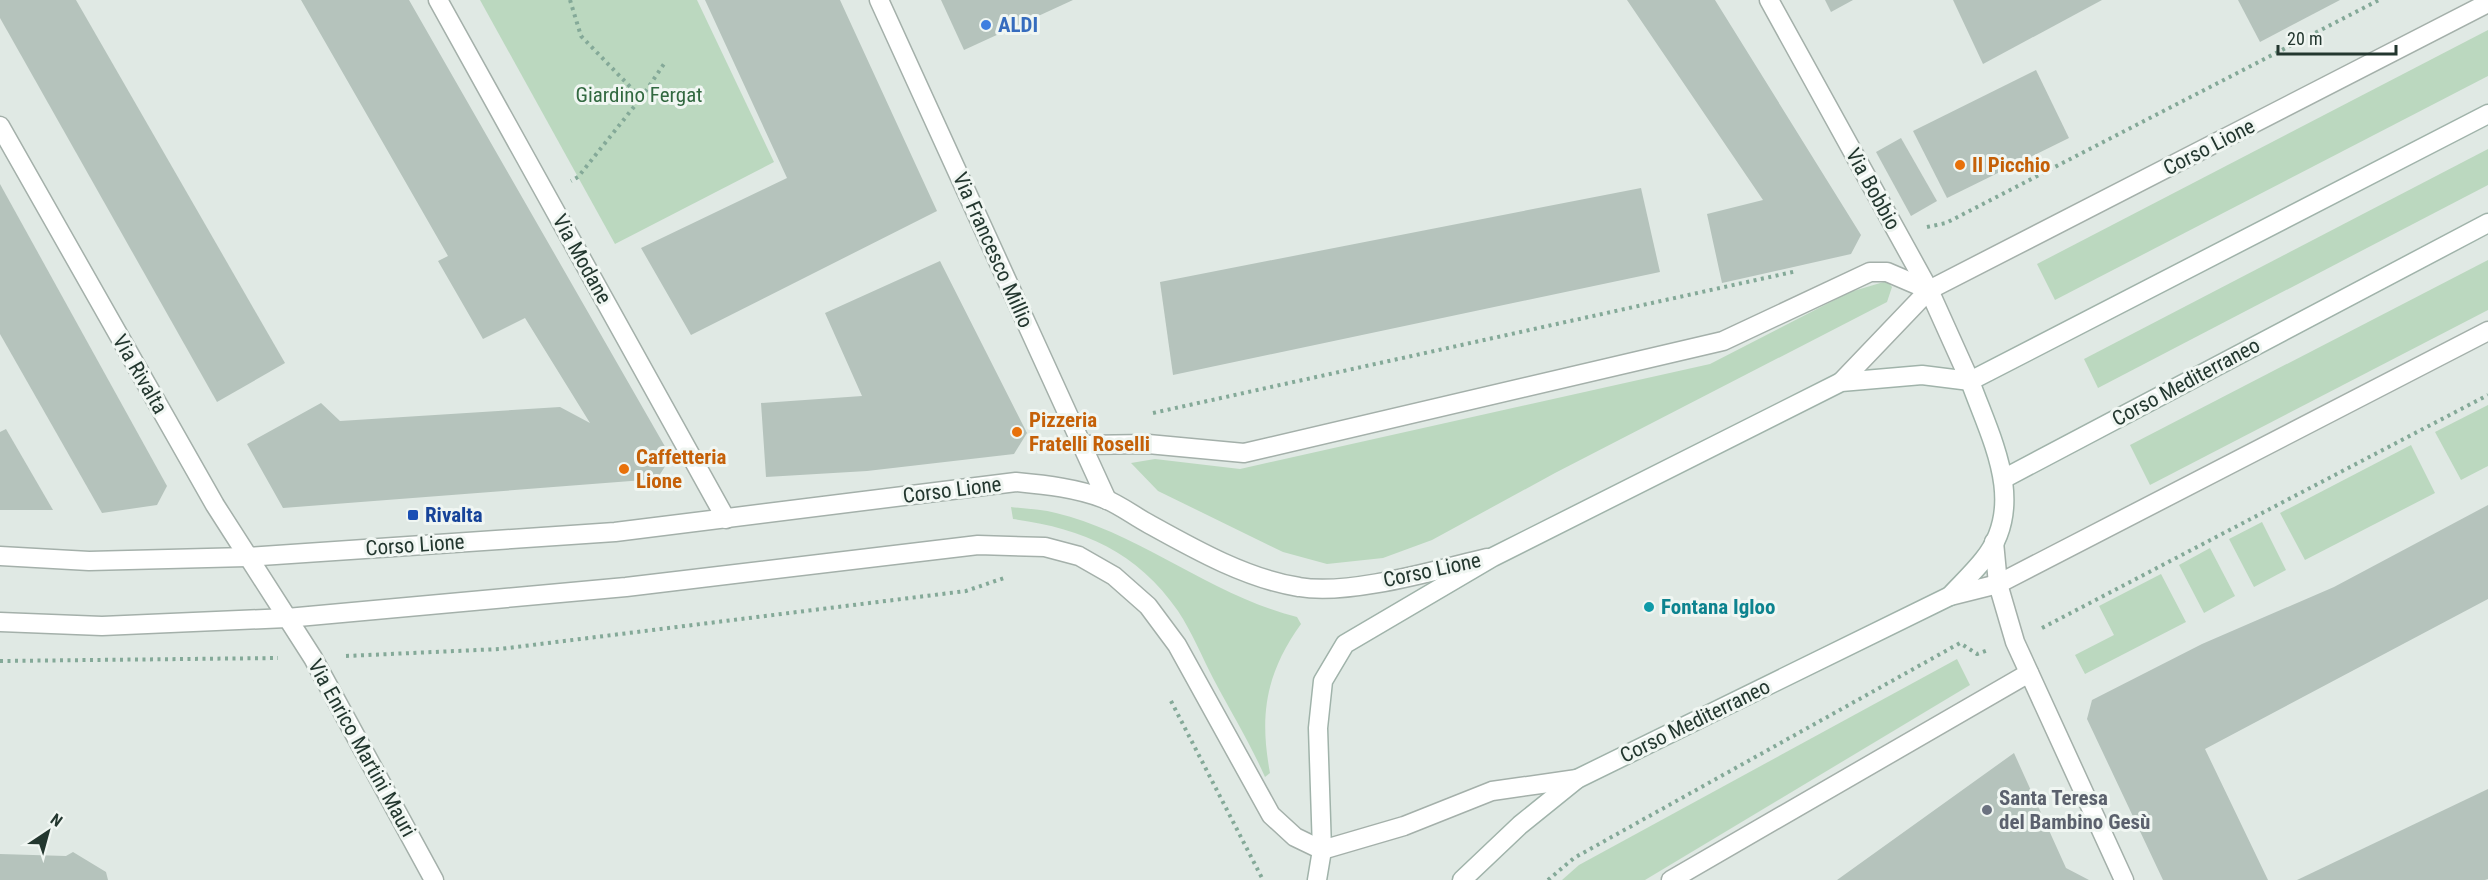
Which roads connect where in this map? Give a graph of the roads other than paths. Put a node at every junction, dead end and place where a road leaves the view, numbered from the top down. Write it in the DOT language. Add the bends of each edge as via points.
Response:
graph roads {
  1 [pos="438,0"];
  2 [pos="879,0"];
  3 [pos="1769,0"];
  4 [pos="2488,3"];
  5 [pos="2488,114"];
  6 [pos="0,126"];
  7 [pos="2488,223"];
  8 [pos="1929,290"];
  9 [pos="2488,331"];
  10 [pos="1970,381"];
  11 [pos="1841,382"];
  12 [pos="1082,446"];
  13 [pos="2005,478"];
  14 [pos="1107,500"];
  15 [pos="726,519"];
  16 [pos="1994,542"];
  17 [pos="0,556"];
  18 [pos="248,557"];
  19 [pos="1493,557"];
  20 [pos="1998,584"];
  21 [pos="1950,596"];
  22 [pos="287,618"];
  23 [pos="0,622"];
  24 [pos="2029,673"];
  25 [pos="1577,779"];
  26 [pos="1322,850"];
  27 [pos="434,880"];
  28 [pos="1317,880"];
  29 [pos="1462,880"];
  30 [pos="1671,880"];
  31 [pos="2124,880"];
  1 -- 15 [label="street, Via Modane"];
  2 -- 12 [label="street, Via Francesco Millio"];
  3 -- 8 [label="street, Via Bobbio"];
  4 -- 8 [label="street, Corso Lione"];
  5 -- 10 [label="street"];
  6 -- 18 [label="street, Via Rivalta" via="215,506"];
  7 -- 13 [label="street, Corso Mediterraneo"];
  8 -- 10 [label="street, Via Bobbio"];
  8 -- 11 [label="street, Corso Lione"];
  8 -- 12 [label="street" via="1887,272 1870,272 1723,341 1244,453 1148,444"];
  9 -- 20 [label="street, Corso Mediterraneo"];
  10 -- 11 [label="street, Corso Lione" via="1922,375"];
  10 -- 13 [label="street, Via Bobbio"];
  11 -- 19 [label="street, Corso Lione"];
  12 -- 14 [label="street, Via Francesco Millio"];
  13 -- 16 [label="street, Corso Mediterraneo" via="2006,507"];
  14 -- 15 [label="street, Corso Lione" via="1067,487 1016,482"];
  14 -- 19 [label="street, Corso Lione" via="1265,580 1301,588 1335,588 1411,576"];
  15 -- 18 [label="street, Corso Lione" via="615,532"];
  16 -- 20 [label="street"];
  16 -- 21 [label="street, Corso Mediterraneo" via="1985,558"];
  17 -- 18 [label="street, Corso Lione" via="89,561"];
  18 -- 22 [label="street, Via Rivalta"];
  19 -- 26 [label="street" via="1345,644 1323,681 1318,728"];
  20 -- 21 [label="street, Corso Mediterraneo"];
  20 -- 24 [label="street" via="2015,642"];
  21 -- 25 [label="street, Corso Mediterraneo"];
  22 -- 23 [label="street" via="102,626"];
  22 -- 26 [label="street" via="626,586 978,545 1045,547 1088,561 1114,576 1148,606 1177,645 1271,815 1295,837"];
  22 -- 27 [label="street, Via Enrico Martini Mauri" via="313,658"];
  24 -- 30 [label="street"];
  24 -- 31 [label="street"];
  25 -- 26 [label="street" via="1492,791 1404,826"];
  25 -- 29 [label="street, Corso Mediterraneo" via="1520,825"];
  26 -- 28 [label="street"];
}
